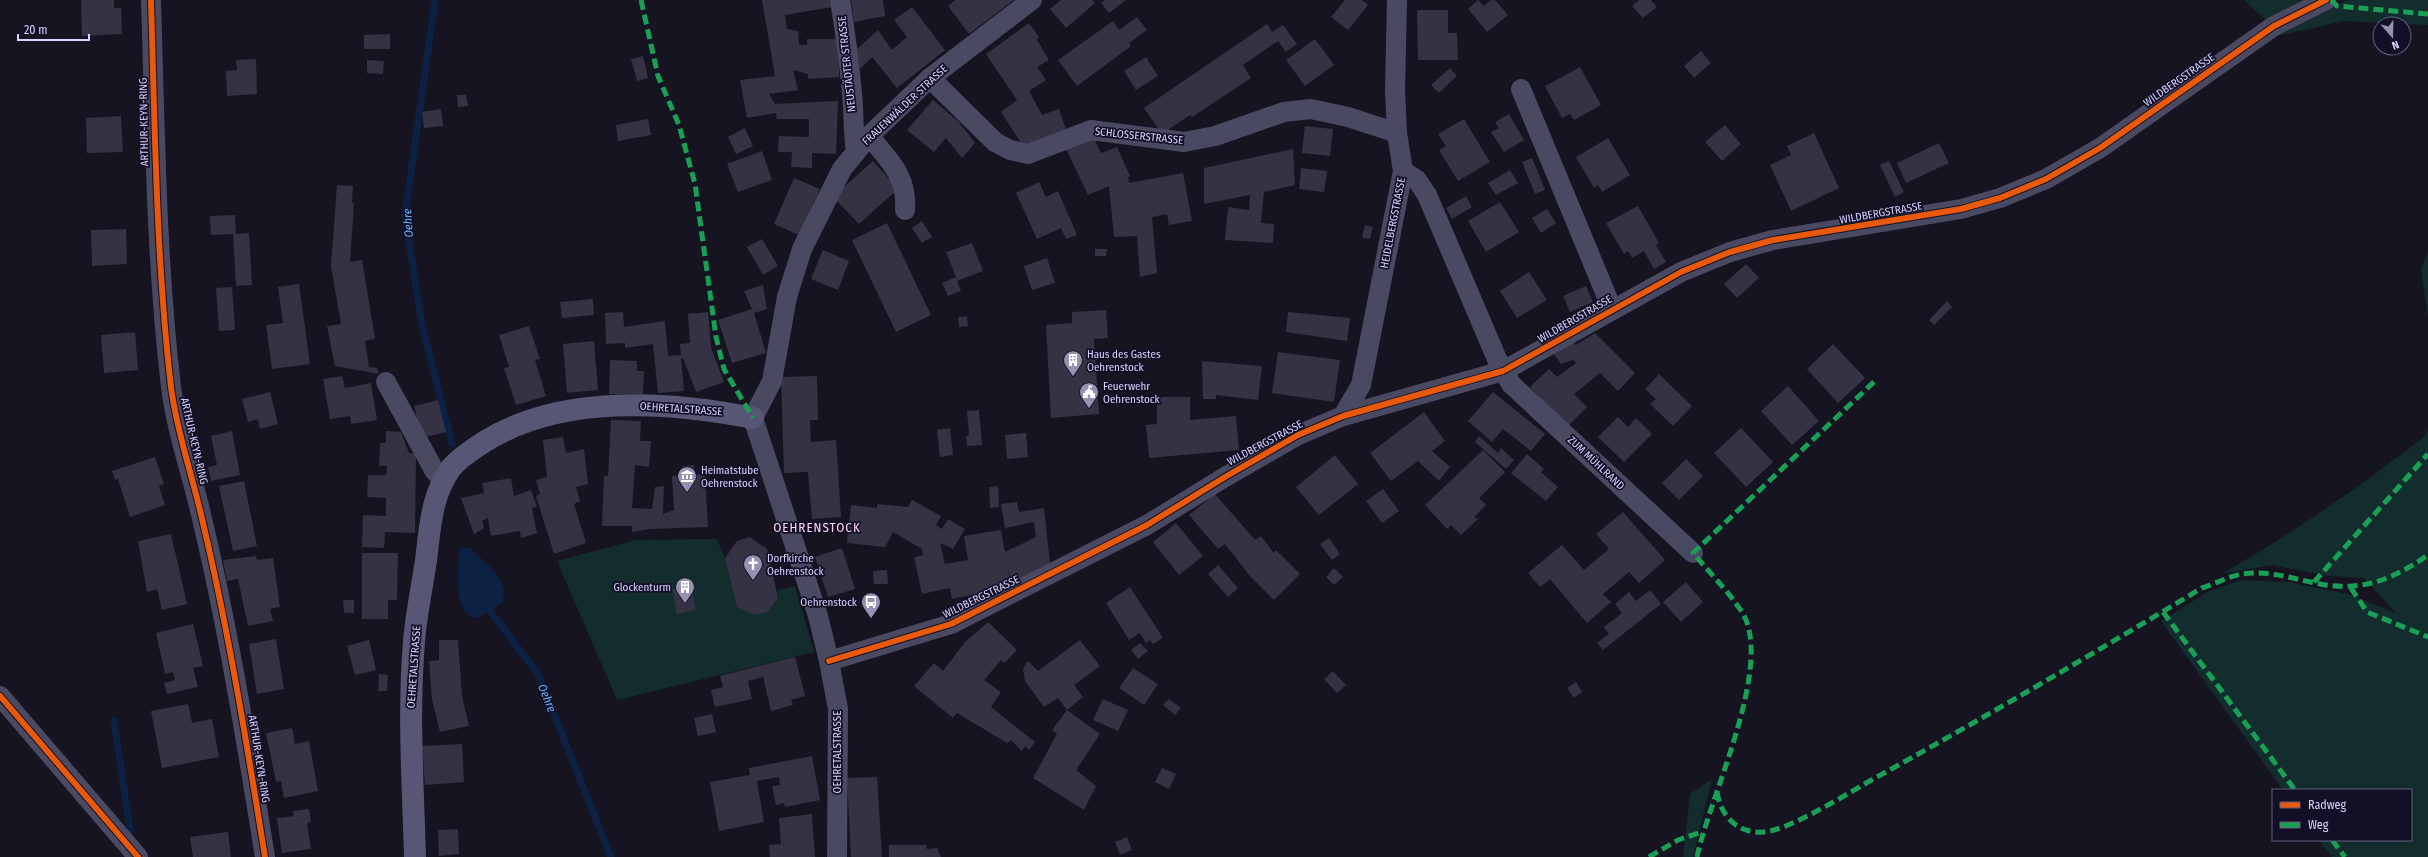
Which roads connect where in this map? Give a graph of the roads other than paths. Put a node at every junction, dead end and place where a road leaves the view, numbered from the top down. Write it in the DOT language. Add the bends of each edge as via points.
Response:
graph roads {
  1 [pos="151,0"];
  2 [pos="840,0"];
  3 [pos="1032,0"];
  4 [pos="1397,0"];
  5 [pos="2326,0"];
  6 [pos="930,78"];
  7 [pos="1521,89"];
  8 [pos="1397,133"];
  9 [pos="869,136"];
  10 [pos="856,152"];
  11 [pos="1403,171"];
  12 [pos="905,210"];
  13 [pos="1612,309"];
  14 [pos="1503,371"];
  15 [pos="386,382"];
  16 [pos="1343,416"];
  17 [pos="753,418"];
  18 [pos="443,480"];
  19 [pos="1693,553"];
  20 [pos="829,661"];
  21 [pos="0,696"];
  22 [pos="138,857"];
  23 [pos="265,857"];
  24 [pos="415,857"];
  25 [pos="837,857"];
  1 -- 23 [label="street, ARTHUR-KEYN-RING" via="155,173 171,387 178,427 203,523 244,722"];
  2 -- 10 [label="street, NEUSTÄDTER STRASSE" via="847,44 852,95 852,131"];
  3 -- 6 [label="street, FRAUENWÄLDER STRASSE"];
  4 -- 8 [label="street, HEIDELBERGSTRASSE"];
  5 -- 13 [label="street, WILDBERGSTRASSE" via="2274,26 2100,148 2046,179 2000,198 1961,209 1773,240 1730,252 1681,272"];
  6 -- 8 [label="street, SCHLOSSERSTRASSE" via="995,142 1010,150 1028,154 1091,130 1184,142 1215,136 1284,112 1311,109 1348,117"];
  6 -- 9 [label="street, FRAUENWÄLDER STRASSE"];
  7 -- 13 [label="street, WILDBERGSTRASSE"];
  8 -- 11 [label="street, HEIDELBERGSTRASSE"];
  9 -- 10 [label="street, FRAUENWÄLDER STRASSE"];
  9 -- 12 [label="street" via="896,169 906,194"];
  10 -- 17 [label="street, FRAUENWÄLDER STRASSE" via="842,169 802,249 786,297 772,381"];
  11 -- 14 [label="street" via="1417,180 1427,195"];
  11 -- 16 [label="street, HEIDELBERGSTRASSE" via="1361,385"];
  13 -- 14 [label="street, WILDBERGSTRASSE"];
  14 -- 16 [label="street, WILDBERGSTRASSE"];
  14 -- 19 [label="street, ZUM MÜHLRAND" via="1511,384"];
  15 -- 18 [label="street" via="434,470"];
  16 -- 20 [label="street, WILDBERGSTRASSE" via="1298,435 1225,476 1147,525 951,624"];
  17 -- 18 [label="street, OEHRETALSTRASSE" via="710,409 632,406 572,410 536,418 491,437 464,455"];
  17 -- 20 [label="street, OEHRETALSTRASSE" via="818,616"];
  18 -- 24 [label="street, OEHRETALSTRASSE" via="433,512 414,642 411,730"];
  20 -- 25 [label="street, OEHRETALSTRASSE" via="838,709"];
  21 -- 22 [label="street"];
}
